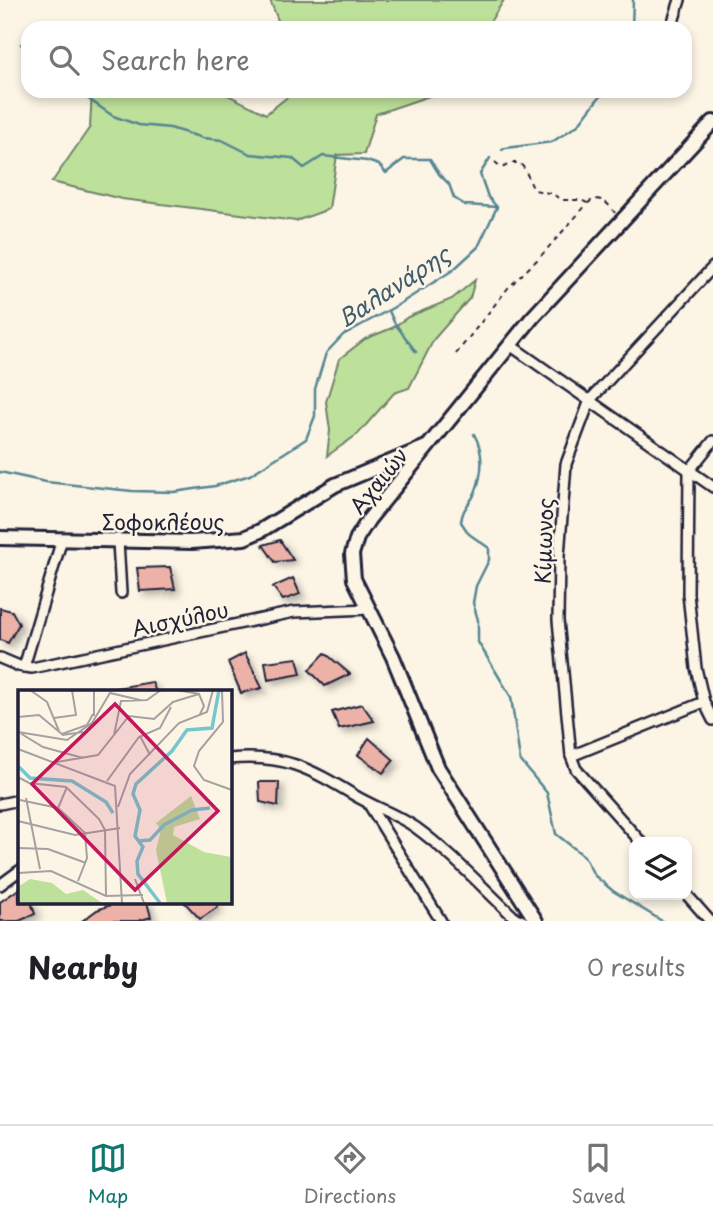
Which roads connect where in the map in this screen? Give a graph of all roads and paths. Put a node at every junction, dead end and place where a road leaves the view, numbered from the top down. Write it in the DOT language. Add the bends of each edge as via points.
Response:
graph roads {
  1 [pos="680,0"];
  2 [pos="673,21"];
  3 [pos="713,122"];
  4 [pos="495,162"];
  5 [pos="588,204"];
  6 [pos="618,224"];
  7 [pos="713,267"];
  8 [pos="510,345"];
  9 [pos="456,354"];
  10 [pos="590,400"];
  11 [pos="713,441"];
  12 [pos="430,446"];
  13 [pos="689,471"];
  14 [pos="713,487"];
  15 [pos="0,538"];
  16 [pos="62,539"];
  17 [pos="118,541"];
  18 [pos="121,593"];
  19 [pos="369,609"];
  20 [pos="0,658"];
  21 [pos="24,667"];
  22 [pos="704,702"];
  23 [pos="713,720"];
  24 [pos="571,756"];
  25 [pos="231,759"];
  26 [pos="18,800"];
  27 [pos="368,803"];
  28 [pos="0,804"];
  29 [pos="637,837"];
  30 [pos="18,872"];
  31 [pos="0,885"];
  32 [pos="691,900"];
  33 [pos="441,921"];
  34 [pos="523,921"];
  35 [pos="536,921"];
  36 [pos="710,921"];
  1 -- 2 [label="street"];
  3 -- 6 [label="main road, Αχαιών"];
  4 -- 5 [label="path" via="502,168 520,163 534,190"];
  5 -- 6 [label="path" via="601,200 616,215"];
  5 -- 9 [label="path" via="508,288"];
  6 -- 8 [label="main road, Αχαιών"];
  7 -- 10 [label="street, Κίμωνος"];
  8 -- 10 [label="street"];
  8 -- 12 [label="main road, Αχαιών"];
  10 -- 13 [label="street"];
  10 -- 24 [label="street, Κίμωνος" via="566,464 562,505 558,630"];
  11 -- 13 [label="street"];
  12 -- 17 [label="main road, Σοφοκλέους" via="329,488 244,538"];
  12 -- 19 [label="main road, Αχαιών" via="369,519 355,543 352,569"];
  13 -- 14 [label="street"];
  13 -- 22 [label="street" via="688,594"];
  15 -- 16 [label="main road, Σοφοκλέους"];
  16 -- 17 [label="main road, Σοφοκλέους"];
  16 -- 21 [label="street"];
  17 -- 18 [label="street"];
  19 -- 21 [label="street, Αισχύλου" via="294,612"];
  19 -- 35 [label="main road, Αχαιών" via="445,780"];
  20 -- 21 [label="street, Αισχύλου"];
  22 -- 23 [label="street"];
  22 -- 24 [label="street"];
  24 -- 29 [label="street, Κίμωνος" via="576,769"];
  25 -- 27 [label="street" via="273,759 295,765"];
  26 -- 28 [label="street"];
  27 -- 33 [label="street"];
  27 -- 34 [label="street" via="393,813 425,835"];
  30 -- 31 [label="street"];
  32 -- 36 [label="street"];
}
